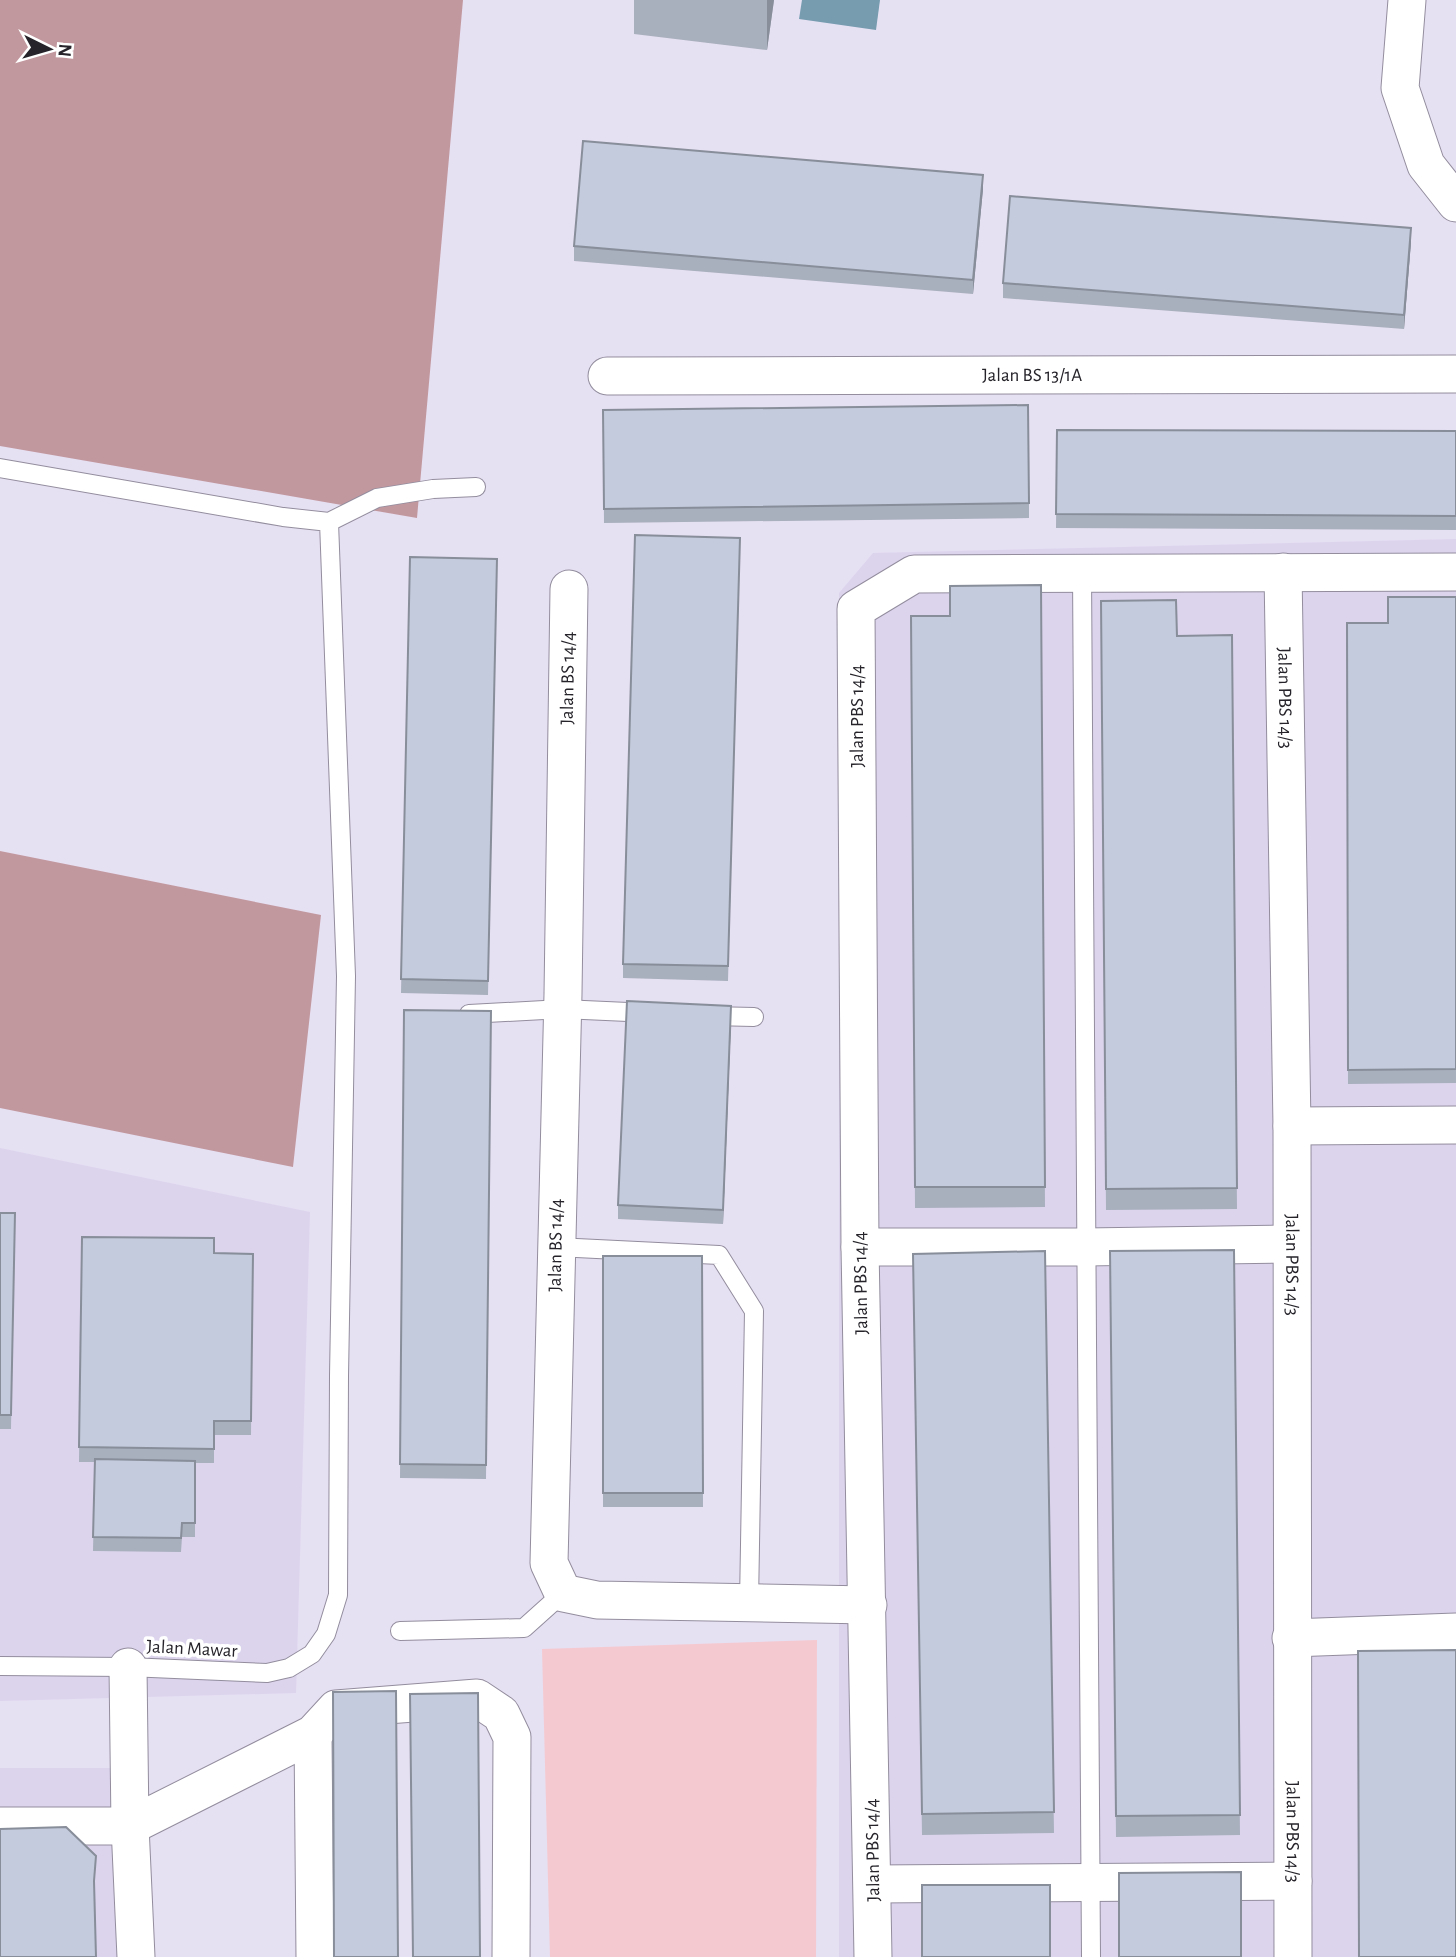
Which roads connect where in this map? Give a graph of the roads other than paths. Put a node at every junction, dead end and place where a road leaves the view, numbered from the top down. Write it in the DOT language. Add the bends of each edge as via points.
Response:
graph roads {
  1 [pos="1407,0"];
  2 [pos="1456,203"];
  3 [pos="1456,374"];
  4 [pos="607,376"];
  5 [pos="0,468"];
  6 [pos="476,486"];
  7 [pos="329,522"];
  8 [pos="1082,572"];
  9 [pos="1283,572"];
  10 [pos="1456,572"];
  11 [pos="569,589"];
  12 [pos="562,1009"];
  13 [pos="672,1014"];
  14 [pos="699,1015"];
  15 [pos="451,1016"];
  16 [pos="754,1017"];
  17 [pos="1456,1125"];
  18 [pos="1292,1126"];
  19 [pos="1290,1244"];
  20 [pos="556,1247"];
  21 [pos="860,1247"];
  22 [pos="1085,1247"];
  23 [pos="564,1593"];
  24 [pos="749,1603"];
  25 [pos="868,1605"];
  26 [pos="400,1631"];
  27 [pos="1456,1632"];
  28 [pos="1292,1638"];
  29 [pos="0,1666"];
  30 [pos="128,1667"];
  31 [pos="313,1734"];
  32 [pos="0,1826"];
  33 [pos="130,1826"];
  34 [pos="1293,1881"];
  35 [pos="874,1884"];
  36 [pos="1090,1884"];
  37 [pos="136,1957"];
  38 [pos="315,1957"];
  39 [pos="512,1957"];
  40 [pos="873,1957"];
  41 [pos="1091,1957"];
  42 [pos="1293,1957"];
  1 -- 2 [label="street" via="1400,88 1426,165"];
  3 -- 4 [label="street, Jalan BS 13/1A"];
  5 -- 7 [label="lane"];
  6 -- 7 [label="lane" via="377,498"];
  7 -- 30 [label="lane, Jalan Mawar" via="346,976 338,1595 326,1634 312,1654 289,1668 267,1673"];
  8 -- 9 [label="street"];
  8 -- 21 [label="street, Jalan PBS 14/4" via="915,574 856,609"];
  8 -- 22 [label="lane"];
  9 -- 10 [label="street"];
  9 -- 18 [label="street, Jalan PBS 14/3"];
  11 -- 12 [label="street, Jalan BS 14/4"];
  12 -- 13 [label="lane"];
  12 -- 15 [label="lane"];
  12 -- 20 [label="street, Jalan BS 14/4"];
  14 -- 16 [label="lane"];
  17 -- 18 [label="street"];
  18 -- 19 [label="street, Jalan PBS 14/3"];
  19 -- 22 [label="street"];
  19 -- 28 [label="street, Jalan PBS 14/3"];
  20 -- 23 [label="street, Jalan BS 14/4" via="550,1563"];
  20 -- 24 [label="lane" via="719,1255 754,1311"];
  21 -- 22 [label="street"];
  21 -- 25 [label="street, Jalan PBS 14/4"];
  22 -- 36 [label="lane"];
  23 -- 24 [label="street" via="597,1600"];
  23 -- 26 [label="lane" via="524,1628"];
  24 -- 25 [label="street"];
  25 -- 35 [label="street, Jalan PBS 14/4"];
  27 -- 28 [label="street"];
  28 -- 34 [label="street, Jalan PBS 14/3"];
  29 -- 30 [label="lane, Jalan Mawar"];
  30 -- 33 [label="street"];
  31 -- 33 [label="street"];
  31 -- 38 [label="street"];
  31 -- 39 [label="street" via="336,1709 477,1698 501,1714 512,1737"];
  32 -- 33 [label="street"];
  33 -- 37 [label="street"];
  34 -- 36 [label="street"];
  34 -- 42 [label="street, Jalan PBS 14/3"];
  35 -- 36 [label="street"];
  35 -- 40 [label="street, Jalan PBS 14/4"];
  36 -- 41 [label="lane"];
}
